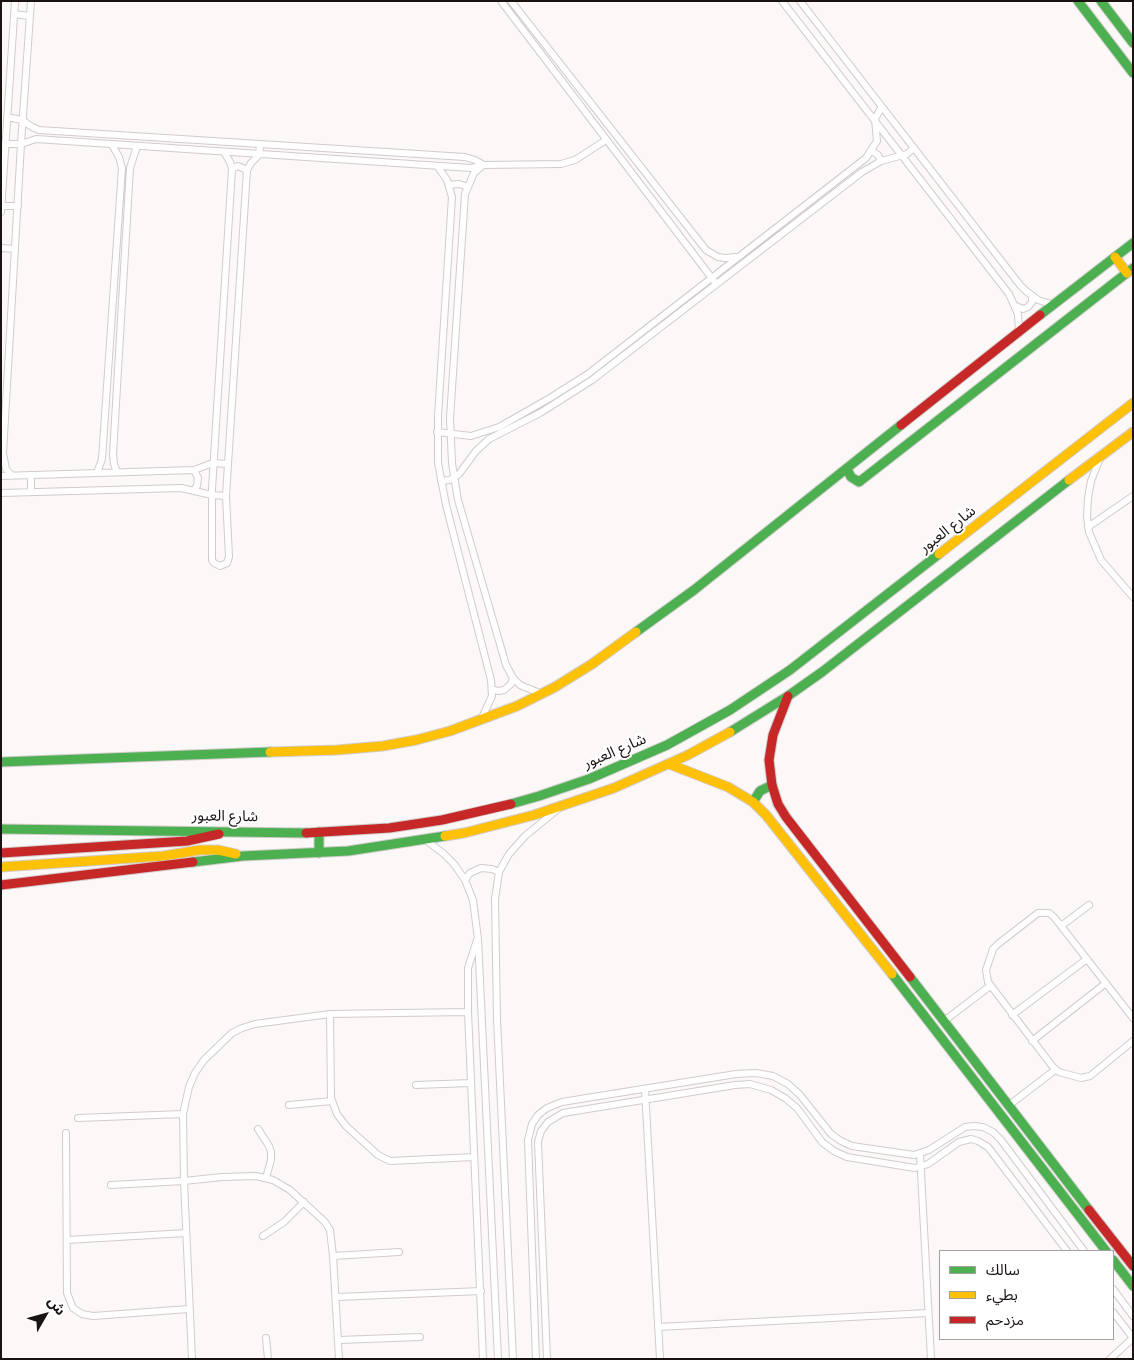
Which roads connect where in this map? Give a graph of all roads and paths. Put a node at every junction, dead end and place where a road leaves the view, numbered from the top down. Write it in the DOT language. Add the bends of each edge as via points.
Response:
graph roads {
  1 [pos="15,1"];
  2 [pos="31,1"];
  3 [pos="511,1"];
  4 [pos="782,1"];
  5 [pos="800,1"];
  6 [pos="1078,1"];
  7 [pos="504,2"];
  8 [pos="1103,3"];
  9 [pos="14,14"];
  10 [pos="30,16"];
  11 [pos="1132,43"];
  12 [pos="1118,53"];
  13 [pos="1133,73"];
  14 [pos="585,96"];
  15 [pos="577,102"];
  16 [pos="882,108"];
  17 [pos="7,118"];
  18 [pos="22,120"];
  19 [pos="876,123"];
  20 [pos="39,130"];
  21 [pos="36,139"];
  22 [pos="606,140"];
  23 [pos="5,144"];
  24 [pos="21,144"];
  25 [pos="112,145"];
  26 [pos="260,145"];
  27 [pos="138,146"];
  28 [pos="914,148"];
  29 [pos="872,151"];
  30 [pos="224,152"];
  31 [pos="259,155"];
  32 [pos="902,156"];
  33 [pos="120,160"];
  34 [pos="132,161"];
  35 [pos="881,161"];
  36 [pos="484,165"];
  37 [pos="438,167"];
  38 [pos="232,169"];
  39 [pos="247,170"];
  40 [pos="851,171"];
  41 [pos="856,177"];
  42 [pos="449,185"];
  43 [pos="468,187"];
  44 [pos="2,206"];
  45 [pos="18,206"];
  46 [pos="1,212"];
  47 [pos="1133,243"];
  48 [pos="1,248"];
  49 [pos="15,249"];
  50 [pos="738,257"];
  51 [pos="1115,257"];
  52 [pos="448,270"];
  53 [pos="461,271"];
  54 [pos="1130,271"];
  55 [pos="711,278"];
  56 [pos="716,284"];
  57 [pos="1032,296"];
  58 [pos="1054,305"];
  59 [pos="1016,306"];
  60 [pos="445,318"];
  61 [pos="456,319"];
  62 [pos="1019,331"];
  63 [pos="111,334"];
  64 [pos="120,334"];
  65 [pos="626,349"];
  66 [pos="441,370"];
  67 [pos="453,370"];
  68 [pos="1133,403"];
  69 [pos="437,432"];
  70 [pos="1133,432"];
  71 [pos="450,433"];
  72 [pos="478,434"];
  73 [pos="481,445"];
  74 [pos="868,453"];
  75 [pos="2,454"];
  76 [pos="1101,456"];
  77 [pos="102,459"];
  78 [pos="113,459"];
  79 [pos="213,463"];
  80 [pos="228,464"];
  81 [pos="848,469"];
  82 [pos="875,469"];
  83 [pos="194,470"];
  84 [pos="117,472"];
  85 [pos="97,473"];
  86 [pos="31,475"];
  87 [pos="1,476"];
  88 [pos="12,476"];
  89 [pos="454,478"];
  90 [pos="441,481"];
  91 [pos="194,490"];
  92 [pos="31,492"];
  93 [pos="1,493"];
  94 [pos="212,495"];
  95 [pos="226,496"];
  96 [pos="1133,496"];
  97 [pos="1088,528"];
  98 [pos="1133,597"];
  99 [pos="513,678"];
  100 [pos="492,689"];
  101 [pos="542,694"];
  102 [pos="788,696"];
  103 [pos="481,720"];
  104 [pos="1,762"];
  105 [pos="669,764"];
  106 [pos="772,785"];
  107 [pos="753,802"];
  108 [pos="561,807"];
  109 [pos="1,829"];
  110 [pos="229,831"];
  111 [pos="319,832"];
  112 [pos="424,839"];
  113 [pos="319,853"];
  114 [pos="1,854"];
  115 [pos="243,856"];
  116 [pos="1,867"];
  117 [pos="499,872"];
  118 [pos="465,880"];
  119 [pos="1,885"];
  120 [pos="1089,905"];
  121 [pos="1061,926"];
  122 [pos="478,939"];
  123 [pos="1087,959"];
  124 [pos="1106,983"];
  125 [pos="990,986"];
  126 [pos="468,1012"];
  127 [pos="330,1014"];
  128 [pos="1012,1015"];
  129 [pos="1132,1015"];
  130 [pos="944,1021"];
  131 [pos="1032,1041"];
  132 [pos="1133,1042"];
  133 [pos="1055,1070"];
  134 [pos="471,1083"];
  135 [pos="416,1085"];
  136 [pos="645,1089"];
  137 [pos="646,1100"];
  138 [pos="332,1101"];
  139 [pos="289,1106"];
  140 [pos="1008,1106"];
  141 [pos="183,1114"];
  142 [pos="78,1118"];
  143 [pos="258,1129"];
  144 [pos="66,1134"];
  145 [pos="920,1154"];
  146 [pos="474,1157"];
  147 [pos="921,1167"];
  148 [pos="266,1178"];
  149 [pos="539,1180"];
  150 [pos="184,1181"];
  151 [pos="529,1181"];
  152 [pos="111,1185"];
  153 [pos="304,1202"];
  154 [pos="186,1233"];
  155 [pos="263,1236"];
  156 [pos="67,1240"];
  157 [pos="1066,1250"];
  158 [pos="1083,1250"];
  159 [pos="1105,1250"];
  160 [pos="399,1252"];
  161 [pos="333,1256"];
  162 [pos="1114,1261"];
  163 [pos="1133,1266"];
  164 [pos="1133,1286"];
  165 [pos="481,1290"];
  166 [pos="1114,1290"];
  167 [pos="336,1298"];
  168 [pos="190,1309"];
  169 [pos="1114,1313"];
  170 [pos="928,1314"];
  171 [pos="1133,1316"];
  172 [pos="658,1327"];
  173 [pos="420,1337"];
  174 [pos="266,1338"];
  175 [pos="1133,1338"];
  176 [pos="339,1340"];
  177 [pos="192,1359"];
  178 [pos="268,1359"];
  179 [pos="339,1359"];
  180 [pos="483,1359"];
  181 [pos="498,1359"];
  182 [pos="513,1359"];
  183 [pos="536,1359"];
  184 [pos="547,1359"];
  185 [pos="660,1359"];
  186 [pos="931,1359"];
  187 [pos="1110,1359"];
  1 -- 9 [label="street"];
  2 -- 10 [label="street"];
  3 -- 14 [label="street"];
  4 -- 19 [label="street"];
  5 -- 16 [label="street"];
  6 -- 12 [label="street"];
  7 -- 15 [label="street"];
  8 -- 11 [label="street"];
  9 -- 10 [label="street"];
  9 -- 17 [label="street"];
  10 -- 18 [label="street"];
  11 -- 12 [label="street"];
  12 -- 13 [label="street"];
  14 -- 15 [label="street"];
  14 -- 50 [label="street" via="706,250 718,257"];
  15 -- 22 [label="street"];
  16 -- 19 [label="street" via="876,115"];
  16 -- 28 [label="street"];
  17 -- 18 [label="street"];
  17 -- 23 [label="street"];
  18 -- 20 [label="street"];
  18 -- 24 [label="street"];
  19 -- 29 [label="street" via="877,141"];
  19 -- 32 [label="street"];
  20 -- 21 [label="street"];
  20 -- 26 [label="street"];
  21 -- 24 [label="street"];
  21 -- 25 [label="street"];
  22 -- 36 [label="street" via="575,160 561,164"];
  22 -- 55 [label="street"];
  23 -- 24 [label="street"];
  23 -- 44 [label="street"];
  24 -- 45 [label="street"];
  25 -- 27 [label="street"];
  25 -- 33 [label="street"];
  26 -- 31 [label="street"];
  26 -- 36 [label="street" via="465,157"];
  27 -- 30 [label="street"];
  27 -- 34 [label="street"];
  28 -- 32 [label="street"];
  28 -- 57 [label="street" via="1020,285"];
  29 -- 35 [label="street"];
  29 -- 40 [label="street"];
  30 -- 31 [label="street"];
  30 -- 38 [label="street"];
  31 -- 37 [label="street"];
  31 -- 39 [label="street"];
  32 -- 35 [label="street"];
  32 -- 59 [label="street"];
  33 -- 34 [label="street"];
  33 -- 63 [label="street"];
  34 -- 64 [label="street"];
  35 -- 41 [label="street"];
  36 -- 37 [label="street"];
  36 -- 43 [label="street" via="474,173"];
  37 -- 42 [label="street"];
  38 -- 39 [label="street" via="242,166"];
  38 -- 79 [label="street"];
  39 -- 80 [label="street"];
  40 -- 41 [label="street"];
  40 -- 50 [label="street"];
  41 -- 56 [label="street"];
  42 -- 43 [label="street"];
  42 -- 52 [label="street" via="452,198"];
  43 -- 53 [label="street"];
  44 -- 45 [label="street"];
  44 -- 46 [label="street"];
  45 -- 49 [label="street"];
  47 -- 51 [label="street"];
  48 -- 49 [label="street"];
  49 -- 75 [label="street"];
  50 -- 55 [label="street"];
  51 -- 54 [label="street"];
  51 -- 58 [label="street"];
  52 -- 53 [label="street"];
  52 -- 60 [label="street"];
  53 -- 61 [label="street"];
  54 -- 82 [label="street"];
  55 -- 56 [label="street"];
  55 -- 65 [label="street"];
  56 -- 65 [label="street"];
  57 -- 58 [label="street"];
  57 -- 59 [label="street" via="1028,307"];
  58 -- 62 [label="street"];
  59 -- 62 [label="street"];
  60 -- 61 [label="street"];
  60 -- 66 [label="street"];
  61 -- 67 [label="street"];
  62 -- 74 [label="street"];
  63 -- 64 [label="street"];
  63 -- 77 [label="street"];
  64 -- 78 [label="street"];
  65 -- 72 [label="street" via="508,423"];
  65 -- 73 [label="street" via="566,397"];
  66 -- 67 [label="street"];
  66 -- 69 [label="street"];
  67 -- 71 [label="street"];
  68 -- 111 [label="street, شارع العبور" via="790,670 702,726 632,762 531,798 442,820 389,828"];
  69 -- 71 [label="street"];
  69 -- 90 [label="street"];
  70 -- 76 [label="street"];
  71 -- 72 [label="street"];
  71 -- 89 [label="street"];
  72 -- 73 [label="street"];
  73 -- 89 [label="street"];
  74 -- 81 [label="street"];
  74 -- 82 [label="street"];
  75 -- 88 [label="street" via="6,469"];
  76 -- 97 [label="street" via="1089,489"];
  76 -- 102 [label="street"];
  77 -- 78 [label="street"];
  77 -- 85 [label="street"];
  78 -- 84 [label="street"];
  79 -- 80 [label="street"];
  79 -- 83 [label="street"];
  79 -- 94 [label="street"];
  80 -- 95 [label="street"];
  81 -- 82 [label="street" via="851,477 859,482"];
  81 -- 101 [label="street" via="610,652"];
  83 -- 84 [label="street"];
  83 -- 91 [label="street" via="198,478"];
  84 -- 85 [label="street"];
  85 -- 86 [label="street"];
  86 -- 88 [label="street"];
  86 -- 92 [label="street"];
  87 -- 88 [label="street"];
  89 -- 90 [label="street"];
  89 -- 99 [label="street" via="506,665"];
  90 -- 100 [label="street"];
  91 -- 92 [label="street"];
  91 -- 94 [label="street"];
  92 -- 93 [label="street"];
  94 -- 95 [label="street"];
  94 -- 95 [label="street" via="212,560 220,566 227,564 230,557"];
  96 -- 97 [label="street"];
  97 -- 98 [label="street" via="1101,560"];
  99 -- 100 [label="street" via="507,689"];
  99 -- 101 [label="street" via="526,689"];
  100 -- 103 [label="street" via="490,704"];
  101 -- 103 [label="street"];
  102 -- 105 [label="street"];
  102 -- 106 [label="street" via="771,743"];
  103 -- 104 [label="street" via="433,736 365,748"];
  105 -- 107 [label="street" via="710,778"];
  105 -- 108 [label="street"];
  106 -- 107 [label="street" via="760,791"];
  106 -- 130 [label="street" via="786,817"];
  107 -- 159 [label="street" via="766,814 890,971"];
  108 -- 112 [label="street" via="496,825"];
  108 -- 117 [label="street" via="516,845"];
  109 -- 110 [label="street, شارع العبور"];
  110 -- 111 [label="street, شارع العبور"];
  110 -- 114 [label="street" via="187,841"];
  111 -- 113 [label="street"];
  112 -- 113 [label="street"];
  112 -- 118 [label="street" via="449,858"];
  113 -- 115 [label="street"];
  115 -- 116 [label="street" via="200,850"];
  115 -- 119 [label="street"];
  117 -- 118 [label="street" via="481,868 470,873"];
  117 -- 182 [label="street" via="494,899"];
  118 -- 122 [label="street" via="473,900"];
  120 -- 121 [label="street"];
  121 -- 123 [label="street"];
  121 -- 125 [label="street" via="1049,913 1038,913 998,944 986,970"];
  122 -- 126 [label="street" via="468,968"];
  122 -- 181 [label="street"];
  123 -- 124 [label="street"];
  123 -- 128 [label="street"];
  124 -- 129 [label="street"];
  124 -- 131 [label="street"];
  125 -- 128 [label="street"];
  125 -- 130 [label="street"];
  126 -- 127 [label="street"];
  126 -- 134 [label="street"];
  127 -- 138 [label="street"];
  127 -- 141 [label="street" via="256,1024 232,1033 199,1066 189,1087"];
  128 -- 131 [label="street"];
  130 -- 140 [label="street"];
  131 -- 133 [label="street"];
  132 -- 133 [label="street" via="1086,1077"];
  133 -- 140 [label="street"];
  134 -- 135 [label="street"];
  134 -- 146 [label="street"];
  136 -- 137 [label="street"];
  136 -- 145 [label="street" via="736,1074 764,1074 794,1089 841,1141 852,1146"];
  136 -- 151 [label="street" via="562,1102 542,1111 528,1134"];
  137 -- 147 [label="street" via="735,1085 756,1085 791,1102 822,1142 840,1154"];
  137 -- 149 [label="street" via="563,1113 552,1118 539,1136"];
  137 -- 172 [label="street"];
  138 -- 139 [label="street"];
  138 -- 146 [label="street" via="346,1126 386,1160"];
  140 -- 163 [label="street"];
  141 -- 142 [label="street"];
  141 -- 150 [label="street"];
  143 -- 148 [label="street" via="271,1152"];
  144 -- 156 [label="street"];
  145 -- 147 [label="street"];
  145 -- 158 [label="street" via="964,1127 978,1126 988,1130 1001,1140"];
  146 -- 165 [label="street"];
  147 -- 157 [label="street" via="959,1142 971,1139 982,1142"];
  147 -- 170 [label="street"];
  148 -- 150 [label="street" via="231,1176"];
  148 -- 153 [label="street" via="282,1185"];
  149 -- 151 [label="street"];
  149 -- 184 [label="street"];
  150 -- 152 [label="street"];
  150 -- 154 [label="street"];
  151 -- 183 [label="street"];
  153 -- 155 [label="street" via="284,1222"];
  153 -- 161 [label="street" via="328,1226"];
  154 -- 156 [label="street"];
  154 -- 168 [label="street"];
  156 -- 168 [label="street" via="68,1298 73,1308 82,1314"];
  160 -- 161 [label="street"];
  161 -- 167 [label="street"];
  162 -- 164 [label="street"];
  165 -- 167 [label="street"];
  165 -- 180 [label="street"];
  166 -- 171 [label="street"];
  167 -- 176 [label="street"];
  168 -- 177 [label="street"];
  169 -- 175 [label="street"];
  170 -- 172 [label="street"];
  170 -- 186 [label="street"];
  172 -- 185 [label="street"];
  173 -- 176 [label="street"];
  174 -- 178 [label="street"];
  175 -- 187 [label="street"];
  176 -- 179 [label="street"];
}
